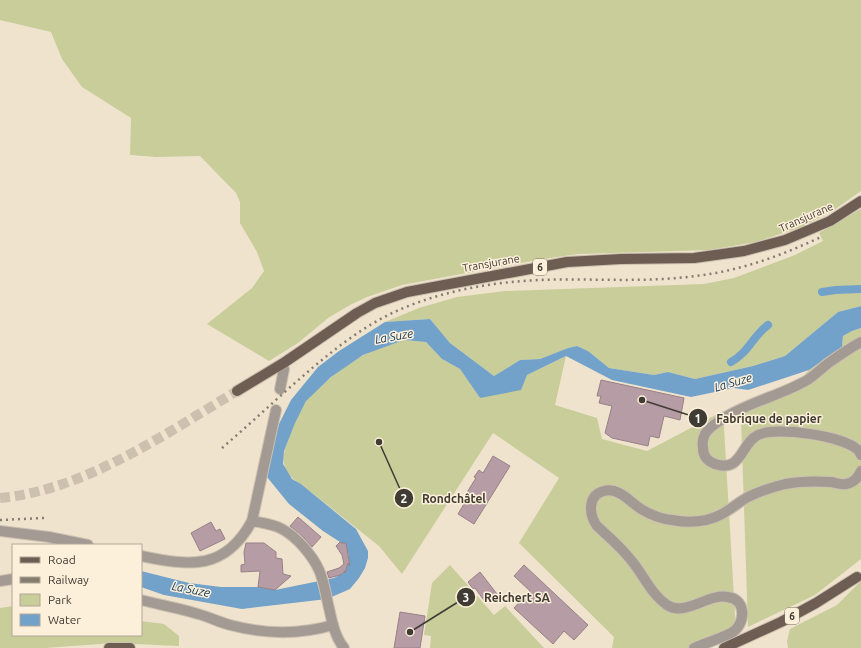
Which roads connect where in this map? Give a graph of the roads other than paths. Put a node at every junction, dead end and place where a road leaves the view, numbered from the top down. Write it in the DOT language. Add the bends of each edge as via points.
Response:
graph roads {
  1 [pos="861,201"];
  2 [pos="861,342"];
  3 [pos="284,369"];
  4 [pos="280,389"];
  5 [pos="237,391"];
  6 [pos="276,410"];
  7 [pos="861,455"];
  8 [pos="861,471"];
  9 [pos="252,521"];
  10 [pos="0,531"];
  11 [pos="83,544"];
  12 [pos="142,556"];
  13 [pos="856,577"];
  14 [pos="12,579"];
  15 [pos="0,581"];
  16 [pos="142,600"];
  17 [pos="333,625"];
  18 [pos="109,648"];
  19 [pos="130,648"];
  20 [pos="344,648"];
  21 [pos="694,648"];
  22 [pos="724,648"];
  1 -- 5 [label="main road, Transjurane / 6" via="830,221 798,235 744,251 694,258 567,262 408,292 357,313"];
  2 -- 7 [label="street" via="809,378 733,412 711,426 702,444 703,453 708,460 723,465 738,460 757,436 775,431 796,432 835,440 850,445"];
  3 -- 4 [label="street"];
  6 -- 9 [label="street"];
  8 -- 21 [label="street" via="853,482 844,484 799,482 772,487 748,497 720,515 689,522 654,516 622,494 613,491 604,491 596,495 590,511 592,519 631,560 658,597 668,605 685,608 717,596 730,597 738,602 743,611 742,622 736,630"];
  9 -- 12 [label="street" via="247,531 233,546 225,553 207,561 180,562"];
  9 -- 17 [label="street" via="283,530 312,558 319,570"];
  10 -- 11 [label="street"];
  13 -- 22 [label="main road, 6" via="781,622"];
  14 -- 15 [label="street"];
  16 -- 17 [label="street" via="257,631 279,633 316,630"];
  17 -- 20 [label="street"];
  18 -- 19 [label="main road"];
}
